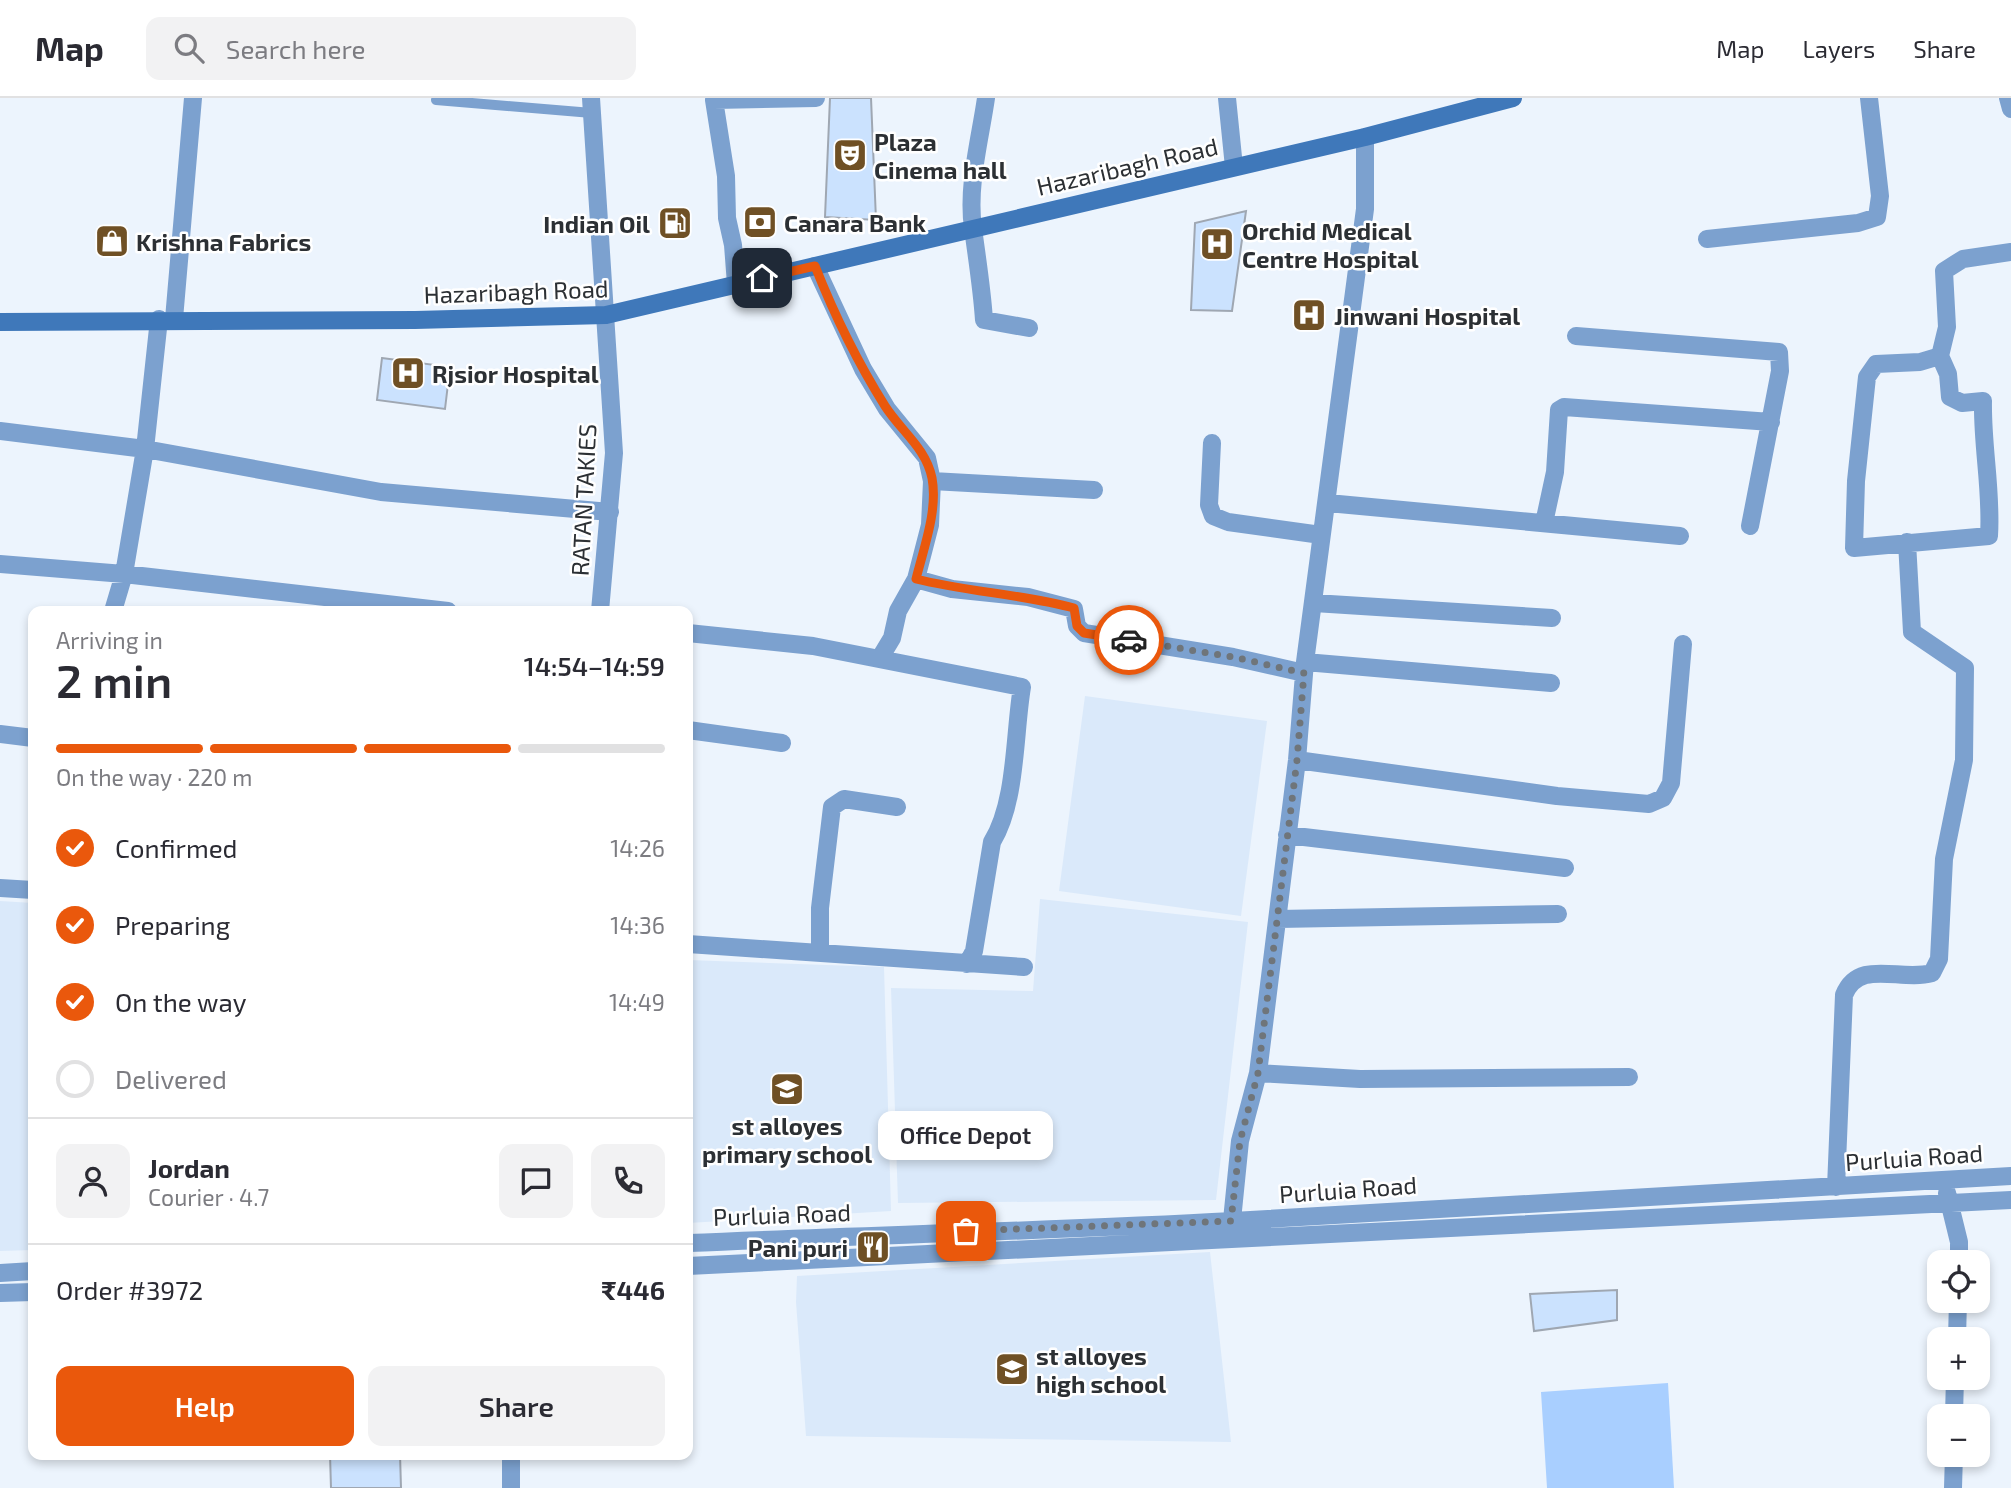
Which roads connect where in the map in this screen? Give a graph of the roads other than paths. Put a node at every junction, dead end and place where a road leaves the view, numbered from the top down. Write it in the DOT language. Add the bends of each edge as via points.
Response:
graph roads {
  1 [pos="193,98"];
  2 [pos="816,98"];
  3 [pos="986,98"];
  4 [pos="1227,98"];
  5 [pos="1513,98"];
  6 [pos="1869,98"];
  7 [pos="2008,98"];
  8 [pos="436,100"];
  9 [pos="592,105"];
  10 [pos="2011,109"];
  11 [pos="1365,137"];
  12 [pos="1234,167"];
  13 [pos="973,227"];
  14 [pos="1707,239"];
  15 [pos="2011,252"];
  16 [pos="815,266"];
  17 [pos="736,284"];
  18 [pos="606,315"];
  19 [pos="167,319"];
  20 [pos="0,322"];
  21 [pos="1029,328"];
  22 [pos="1576,336"];
  23 [pos="1940,356"];
  24 [pos="1771,422"];
  25 [pos="0,430"];
  26 [pos="1212,443"];
  27 [pos="145,449"];
  28 [pos="932,481"];
  29 [pos="1094,490"];
  30 [pos="1328,503"];
  31 [pos="610,512"];
  32 [pos="1544,523"];
  33 [pos="1750,526"];
  34 [pos="1321,535"];
  35 [pos="1680,536"];
  36 [pos="1908,542"];
  37 [pos="0,564"];
  38 [pos="124,574"];
  39 [pos="916,579"];
  40 [pos="1314,603"];
  41 [pos="114,606"];
  42 [pos="404,606"];
  43 [pos="601,606"];
  44 [pos="1552,618"];
  45 [pos="693,634"];
  46 [pos="1683,644"];
  47 [pos="880,658"];
  48 [pos="1304,668"];
  49 [pos="1551,683"];
  50 [pos="693,731"];
  51 [pos="0,734"];
  52 [pos="28,737"];
  53 [pos="782,743"];
  54 [pos="1297,760"];
  55 [pos="897,807"];
  56 [pos="1287,835"];
  57 [pos="1565,868"];
  58 [pos="0,888"];
  59 [pos="28,890"];
  60 [pos="1558,914"];
  61 [pos="1278,919"];
  62 [pos="693,945"];
  63 [pos="820,953"];
  64 [pos="967,964"];
  65 [pos="1024,967"];
  66 [pos="1258,1073"];
  67 [pos="1629,1077"];
  68 [pos="2011,1176"];
  69 [pos="1945,1179"];
  70 [pos="1836,1187"];
  71 [pos="2011,1200"];
  72 [pos="1948,1203"];
  73 [pos="1231,1221"];
  74 [pos="1230,1241"];
  75 [pos="693,1243"];
  76 [pos="1959,1250"];
  77 [pos="693,1266"];
  78 [pos="28,1271"];
  79 [pos="0,1273"];
  80 [pos="28,1292"];
  81 [pos="0,1293"];
  82 [pos="511,1460"];
  83 [pos="1954,1467"];
  84 [pos="511,1488"];
  85 [pos="1953,1488"];
  1 -- 19 [label="street"];
  2 -- 17 [label="street" via="714,100"];
  3 -- 13 [label="street" via="974,173"];
  4 -- 12 [label="street"];
  5 -- 11 [label="main road, Hazaribagh Road"];
  6 -- 14 [label="street" via="1880,197 1877,217 1858,223"];
  7 -- 10 [label="street"];
  8 -- 9 [label="lane"];
  9 -- 18 [label="street, RATAN TAKIES"];
  11 -- 12 [label="main road, Hazaribagh Road"];
  11 -- 30 [label="street" via="1365,209"];
  12 -- 13 [label="main road, Hazaribagh Road"];
  13 -- 16 [label="main road, Hazaribagh Road"];
  13 -- 21 [label="street" via="984,320"];
  15 -- 23 [label="street" via="1963,260 1944,271 1947,327"];
  16 -- 17 [label="main road, Hazaribagh Road"];
  16 -- 28 [label="street" via="863,369 887,409 927,458"];
  17 -- 18 [label="main road, Hazaribagh Road"];
  18 -- 19 [label="main road, Hazaribagh Road"];
  18 -- 31 [label="street, RATAN TAKIES" via="614,453"];
  19 -- 20 [label="main road, Hazaribagh Road"];
  19 -- 27 [label="street"];
  22 -- 24 [label="street" via="1779,352"];
  23 -- 36 [label="street" via="1948,374 1950,397 1962,403 1983,401 1982,439 1991,501 1989,536"];
  23 -- 36 [label="street" via="1876,364 1867,377 1854,548"];
  24 -- 32 [label="street" via="1564,407 1559,410 1555,472"];
  24 -- 33 [label="street"];
  25 -- 27 [label="street"];
  26 -- 34 [label="street" via="1209,505 1213,516"];
  27 -- 31 [label="street" via="381,492"];
  27 -- 38 [label="street"];
  28 -- 29 [label="street"];
  28 -- 39 [label="street" via="930,526"];
  30 -- 32 [label="street"];
  30 -- 34 [label="street"];
  31 -- 43 [label="street, RATAN TAKIES"];
  32 -- 35 [label="street"];
  34 -- 40 [label="street"];
  36 -- 70 [label="street" via="1912,632 1965,668 1964,760 1944,859 1939,959 1932,972 1920,976 1864,973 1849,981 1844,995"];
  37 -- 38 [label="street"];
  38 -- 41 [label="street"];
  38 -- 42 [label="street"];
  39 -- 47 [label="street"];
  39 -- 48 [label="street" via="1074,608 1077,626 1084,633"];
  40 -- 44 [label="street"];
  40 -- 48 [label="street"];
  45 -- 47 [label="street" via="793,643"];
  46 -- 54 [label="street" via="1671,783 1663,798 1649,804"];
  47 -- 64 [label="street" via="1022,687 1001,828 992,842 974,951"];
  48 -- 49 [label="street"];
  48 -- 54 [label="street"];
  50 -- 53 [label="street"];
  51 -- 52 [label="street"];
  54 -- 56 [label="street"];
  55 -- 63 [label="street" via="844,799 832,807 820,908"];
  56 -- 57 [label="street"];
  56 -- 61 [label="street"];
  58 -- 59 [label="street"];
  60 -- 61 [label="street"];
  61 -- 66 [label="street"];
  62 -- 63 [label="street"];
  63 -- 64 [label="street"];
  64 -- 65 [label="street"];
  66 -- 67 [label="street" via="1360,1079"];
  66 -- 73 [label="street" via="1240,1141"];
  68 -- 69 [label="street, Purluia Road"];
  69 -- 70 [label="street, Purluia Road"];
  69 -- 72 [label="street"];
  70 -- 73 [label="street, Purluia Road" via="1662,1193"];
  71 -- 72 [label="street, Purluia Road"];
  72 -- 74 [label="street, Purluia Road"];
  72 -- 76 [label="street"];
  73 -- 74 [label="street"];
  73 -- 75 [label="street, Purluia Road"];
  74 -- 77 [label="street, Purluia Road"];
  78 -- 79 [label="street"];
  80 -- 81 [label="street"];
  82 -- 84 [label="street"];
  83 -- 85 [label="street"];
}
